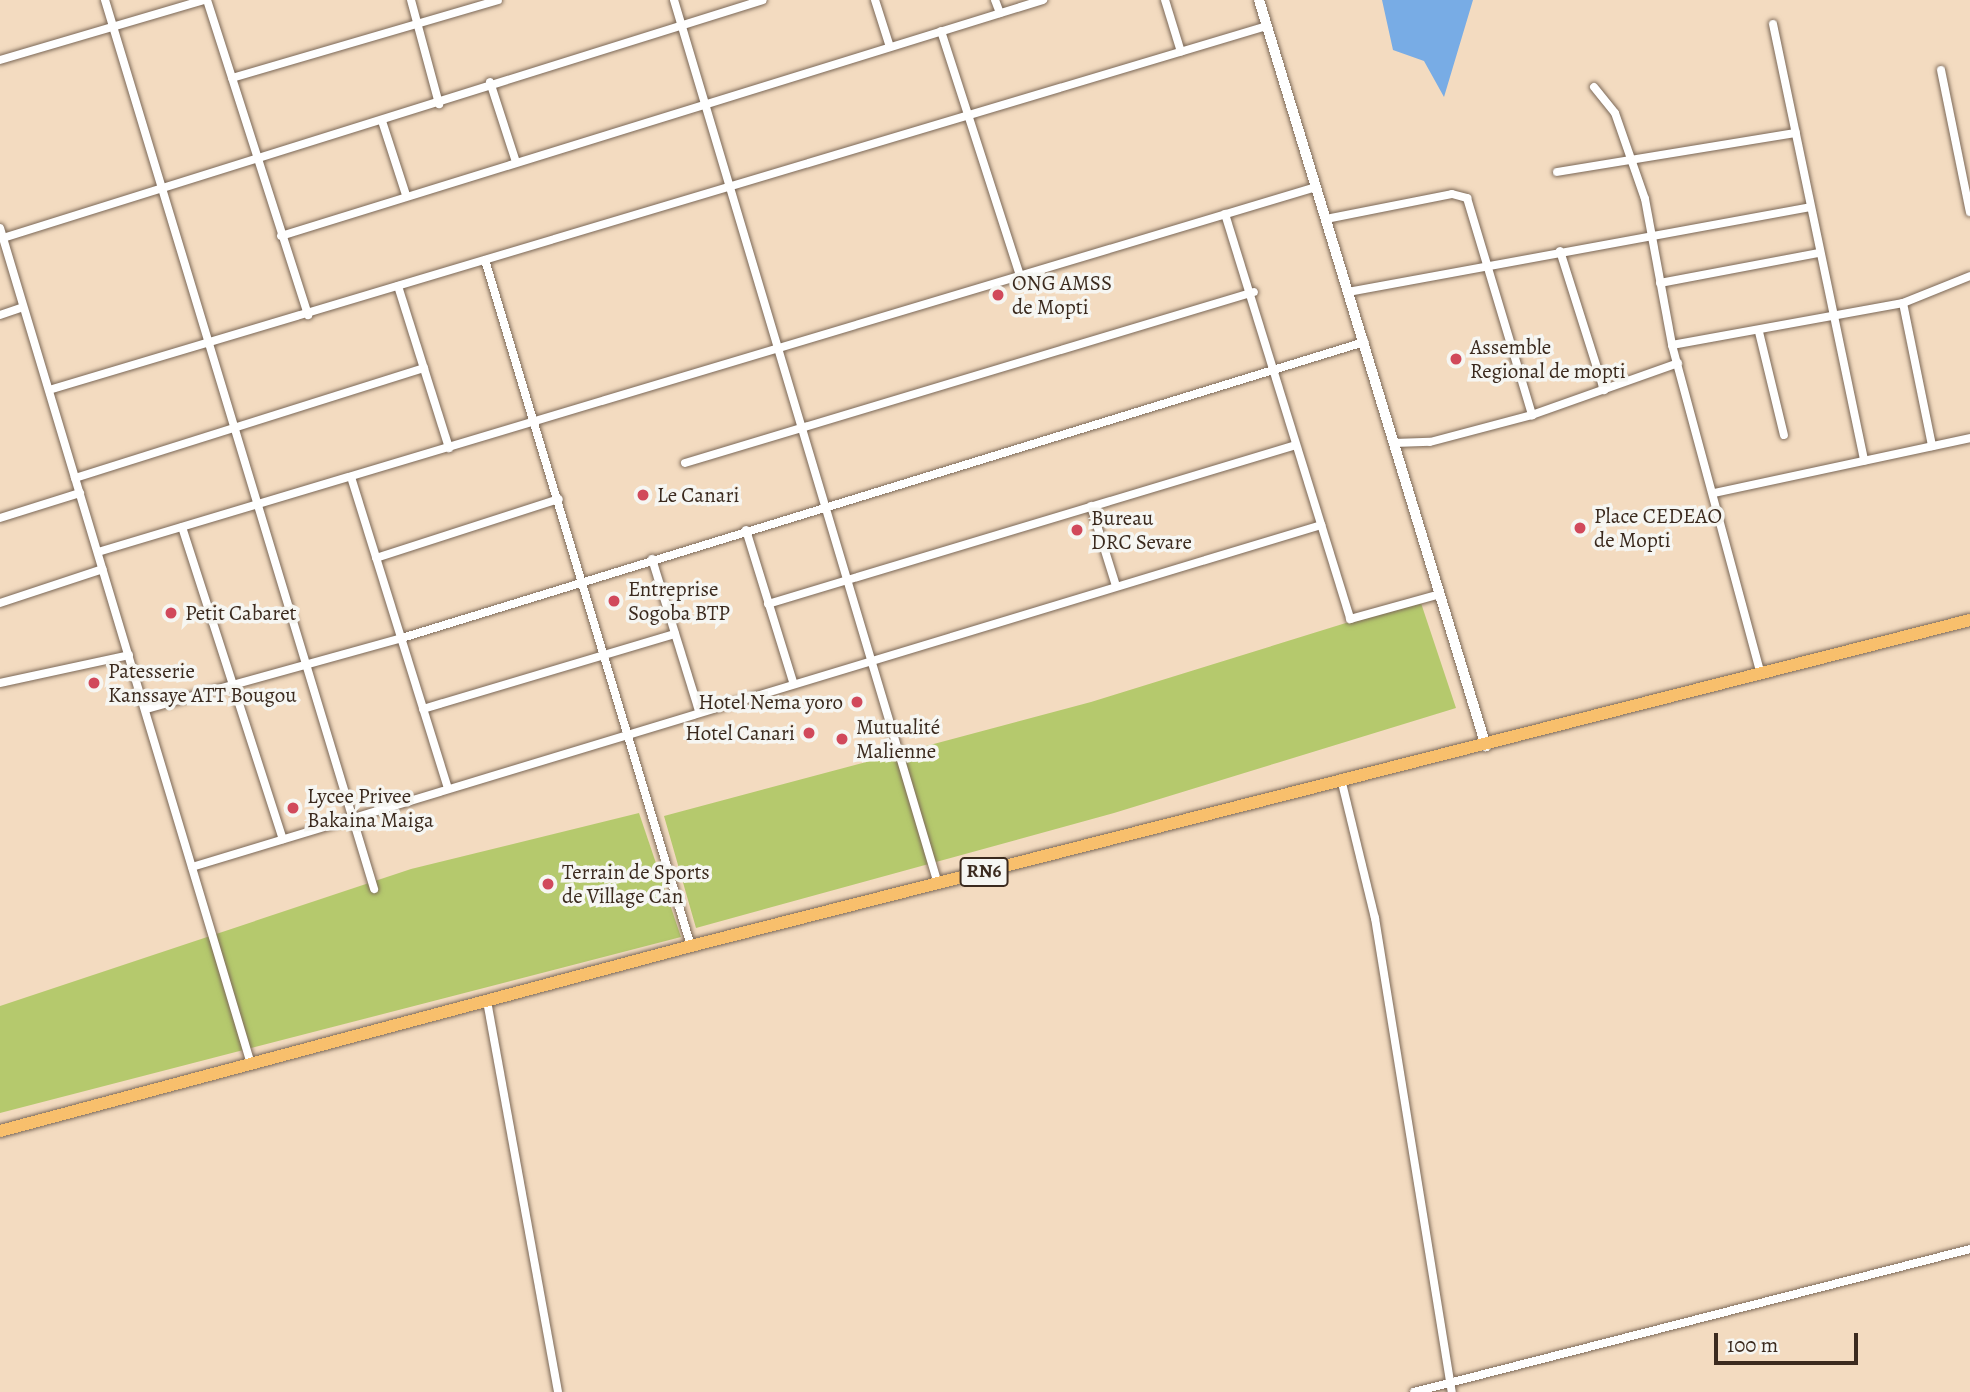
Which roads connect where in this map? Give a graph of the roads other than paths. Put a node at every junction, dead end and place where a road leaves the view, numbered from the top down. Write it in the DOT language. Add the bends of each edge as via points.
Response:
graph roads {
  1 [pos="104,0"];
  2 [pos="205,0"];
  3 [pos="411,0"];
  4 [pos="498,0"];
  5 [pos="674,0"];
  6 [pos="763,0"];
  7 [pos="875,0"];
  8 [pos="995,0"];
  9 [pos="1043,0"];
  10 [pos="1165,0"];
  11 [pos="1259,0"];
  12 [pos="183,3"];
  13 [pos="1000,13"];
  14 [pos="418,24"];
  15 [pos="682,24"];
  16 [pos="1773,24"];
  17 [pos="1267,26"];
  18 [pos="113,27"];
  19 [pos="941,31"];
  20 [pos="890,47"];
  21 [pos="1181,52"];
  22 [pos="0,60"];
  23 [pos="1941,70"];
  24 [pos="232,78"];
  25 [pos="490,82"];
  26 [pos="1594,87"];
  27 [pos="439,104"];
  28 [pos="706,104"];
  29 [pos="968,116"];
  30 [pos="382,121"];
  31 [pos="1796,133"];
  32 [pos="256,159"];
  33 [pos="1631,160"];
  34 [pos="516,162"];
  35 [pos="1557,173"];
  36 [pos="163,185"];
  37 [pos="730,187"];
  38 [pos="1316,187"];
  39 [pos="407,195"];
  40 [pos="1810,207"];
  41 [pos="1970,212"];
  42 [pos="1225,214"];
  43 [pos="1326,219"];
  44 [pos="0,228"];
  45 [pos="1651,235"];
  46 [pos="281,236"];
  47 [pos="3,238"];
  48 [pos="1560,251"];
  49 [pos="1819,253"];
  50 [pos="485,260"];
  51 [pos="1488,264"];
  52 [pos="1020,276"];
  53 [pos="1970,276"];
  54 [pos="1660,283"];
  55 [pos="398,286"];
  56 [pos="1254,292"];
  57 [pos="1348,292"];
  58 [pos="1903,303"];
  59 [pos="23,307"];
  60 [pos="0,315"];
  61 [pos="308,315"];
  62 [pos="1831,315"];
  63 [pos="1759,332"];
  64 [pos="1364,342"];
  65 [pos="209,343"];
  66 [pos="1672,345"];
  67 [pos="779,349"];
  68 [pos="1678,363"];
  69 [pos="424,368"];
  70 [pos="1275,372"];
  71 [pos="49,390"];
  72 [pos="1604,390"];
  73 [pos="1532,415"];
  74 [pos="537,422"];
  75 [pos="238,426"];
  76 [pos="803,428"];
  77 [pos="1784,435"];
  78 [pos="1970,438"];
  79 [pos="1394,443"];
  80 [pos="1296,444"];
  81 [pos="1932,446"];
  82 [pos="449,448"];
  83 [pos="1864,461"];
  84 [pos="685,463"];
  85 [pos="351,477"];
  86 [pos="75,478"];
  87 [pos="80,493"];
  88 [pos="1714,493"];
  89 [pos="559,499"];
  90 [pos="258,504"];
  91 [pos="826,505"];
  92 [pos="1091,506"];
  93 [pos="0,517"];
  94 [pos="1321,525"];
  95 [pos="182,527"];
  96 [pos="746,530"];
  97 [pos="98,552"];
  98 [pos="376,558"];
  99 [pos="652,559"];
  100 [pos="103,569"];
  101 [pos="582,580"];
  102 [pos="848,580"];
  103 [pos="1116,586"];
  104 [pos="1440,594"];
  105 [pos="0,603"];
  106 [pos="768,604"];
  107 [pos="1970,620"];
  108 [pos="675,634"];
  109 [pos="402,638"];
  110 [pos="129,655"];
  111 [pos="604,655"];
  112 [pos="871,658"];
  113 [pos="307,666"];
  114 [pos="1760,672"];
  115 [pos="793,682"];
  116 [pos="0,683"];
  117 [pos="232,686"];
  118 [pos="146,709"];
  119 [pos="423,709"];
  120 [pos="699,711"];
  121 [pos="627,734"];
  122 [pos="1486,746"];
  123 [pos="1342,783"];
  124 [pos="448,788"];
  125 [pos="352,818"];
  126 [pos="283,839"];
  127 [pos="192,867"];
  128 [pos="939,884"];
  129 [pos="374,889"];
  130 [pos="691,946"];
  131 [pos="487,1001"];
  132 [pos="251,1064"];
  133 [pos="0,1131"];
  134 [pos="1970,1250"];
  135 [pos="1451,1387"];
  136 [pos="558,1392"];
  137 [pos="1414,1392"];
  1 -- 18 [label="street"];
  2 -- 12 [label="street"];
  2 -- 24 [label="street"];
  3 -- 14 [label="street"];
  4 -- 14 [label="street"];
  5 -- 15 [label="street"];
  6 -- 15 [label="street"];
  7 -- 20 [label="street"];
  8 -- 13 [label="street"];
  9 -- 13 [label="street"];
  10 -- 21 [label="street"];
  11 -- 17 [label="street"];
  12 -- 18 [label="street"];
  13 -- 19 [label="street"];
  14 -- 24 [label="street"];
  14 -- 27 [label="street"];
  15 -- 25 [label="street"];
  15 -- 28 [label="street"];
  16 -- 31 [label="street"];
  17 -- 21 [label="street"];
  17 -- 38 [label="street"];
  18 -- 22 [label="street"];
  18 -- 36 [label="street"];
  19 -- 20 [label="street"];
  19 -- 29 [label="street"];
  20 -- 28 [label="street"];
  21 -- 29 [label="street"];
  23 -- 41 [label="street"];
  24 -- 32 [label="street"];
  25 -- 27 [label="street"];
  25 -- 34 [label="street"];
  26 -- 33 [label="street" via="1615,113"];
  27 -- 30 [label="street"];
  28 -- 34 [label="street"];
  28 -- 37 [label="street"];
  29 -- 37 [label="street"];
  29 -- 52 [label="street"];
  30 -- 32 [label="street"];
  30 -- 39 [label="street"];
  31 -- 33 [label="street"];
  31 -- 40 [label="street"];
  32 -- 36 [label="street"];
  32 -- 46 [label="street"];
  33 -- 35 [label="street"];
  33 -- 45 [label="street"];
  34 -- 39 [label="street"];
  36 -- 47 [label="street"];
  36 -- 65 [label="street"];
  37 -- 50 [label="street"];
  37 -- 67 [label="street"];
  38 -- 42 [label="street"];
  38 -- 43 [label="street"];
  39 -- 46 [label="street"];
  40 -- 45 [label="street"];
  40 -- 49 [label="street"];
  42 -- 52 [label="street"];
  42 -- 56 [label="street"];
  43 -- 51 [label="street" via="1460,196 1472,205"];
  43 -- 57 [label="street"];
  44 -- 47 [label="street"];
  45 -- 48 [label="street"];
  45 -- 54 [label="street"];
  46 -- 61 [label="street"];
  47 -- 59 [label="street"];
  48 -- 51 [label="street"];
  48 -- 72 [label="street"];
  49 -- 54 [label="street"];
  49 -- 62 [label="street"];
  50 -- 55 [label="street"];
  50 -- 74 [label="street"];
  51 -- 57 [label="street"];
  51 -- 73 [label="street"];
  52 -- 67 [label="street"];
  53 -- 58 [label="street"];
  54 -- 66 [label="street"];
  55 -- 61 [label="street"];
  55 -- 69 [label="street"];
  56 -- 70 [label="street"];
  56 -- 76 [label="street"];
  57 -- 64 [label="street"];
  58 -- 62 [label="street"];
  58 -- 81 [label="street"];
  59 -- 60 [label="street"];
  59 -- 71 [label="street"];
  61 -- 65 [label="street"];
  62 -- 63 [label="street"];
  62 -- 83 [label="street"];
  63 -- 66 [label="street"];
  63 -- 77 [label="street"];
  64 -- 70 [label="street"];
  64 -- 79 [label="street"];
  65 -- 71 [label="street"];
  65 -- 75 [label="street"];
  66 -- 68 [label="street"];
  67 -- 74 [label="street"];
  67 -- 76 [label="street"];
  68 -- 72 [label="street"];
  68 -- 88 [label="street"];
  69 -- 75 [label="street"];
  69 -- 82 [label="street"];
  70 -- 80 [label="street"];
  70 -- 91 [label="street"];
  71 -- 86 [label="street"];
  72 -- 73 [label="street"];
  73 -- 79 [label="street" via="1430,442"];
  74 -- 82 [label="street"];
  74 -- 89 [label="street"];
  75 -- 86 [label="street"];
  75 -- 90 [label="street"];
  76 -- 84 [label="street"];
  76 -- 91 [label="street"];
  78 -- 81 [label="street"];
  79 -- 104 [label="street"];
  80 -- 92 [label="street"];
  80 -- 94 [label="street"];
  81 -- 83 [label="street"];
  82 -- 85 [label="street"];
  83 -- 88 [label="street"];
  85 -- 90 [label="street"];
  85 -- 98 [label="street"];
  86 -- 87 [label="street"];
  87 -- 93 [label="street"];
  87 -- 97 [label="street"];
  88 -- 114 [label="street"];
  89 -- 98 [label="street"];
  89 -- 101 [label="street"];
  90 -- 95 [label="street"];
  90 -- 113 [label="street"];
  91 -- 96 [label="street"];
  91 -- 102 [label="street"];
  92 -- 102 [label="street"];
  92 -- 103 [label="street"];
  94 -- 103 [label="street"];
  94 -- 104 [label="street" via="1350,620"];
  95 -- 97 [label="street"];
  95 -- 117 [label="street"];
  96 -- 99 [label="street"];
  96 -- 106 [label="street"];
  97 -- 100 [label="street"];
  98 -- 109 [label="street"];
  99 -- 101 [label="street"];
  99 -- 108 [label="street"];
  100 -- 105 [label="street"];
  100 -- 110 [label="street"];
  101 -- 109 [label="street"];
  101 -- 111 [label="street"];
  102 -- 106 [label="street"];
  102 -- 112 [label="street"];
  103 -- 112 [label="street"];
  104 -- 122 [label="street"];
  106 -- 115 [label="street"];
  107 -- 114 [label="main road, RN6"];
  108 -- 111 [label="street"];
  108 -- 120 [label="street"];
  109 -- 113 [label="street"];
  109 -- 119 [label="street"];
  110 -- 116 [label="street"];
  110 -- 118 [label="street"];
  111 -- 119 [label="street"];
  111 -- 121 [label="street"];
  112 -- 115 [label="street"];
  112 -- 128 [label="street"];
  113 -- 117 [label="street"];
  113 -- 125 [label="street"];
  114 -- 122 [label="main road, RN6"];
  115 -- 120 [label="street"];
  117 -- 118 [label="street"];
  117 -- 126 [label="street"];
  118 -- 127 [label="street"];
  119 -- 124 [label="street"];
  120 -- 121 [label="street"];
  121 -- 124 [label="street"];
  121 -- 130 [label="street"];
  122 -- 123 [label="main road, RN6"];
  123 -- 128 [label="main road, RN6"];
  123 -- 135 [label="street" via="1375,918"];
  124 -- 125 [label="street"];
  125 -- 126 [label="street"];
  125 -- 129 [label="street"];
  126 -- 127 [label="street"];
  127 -- 132 [label="street"];
  128 -- 130 [label="main road, RN6"];
  130 -- 131 [label="main road, RN6"];
  131 -- 132 [label="main road, RN6"];
  131 -- 136 [label="street"];
  132 -- 133 [label="main road, RN6"];
  134 -- 135 [label="street"];
  135 -- 137 [label="street"];
}
